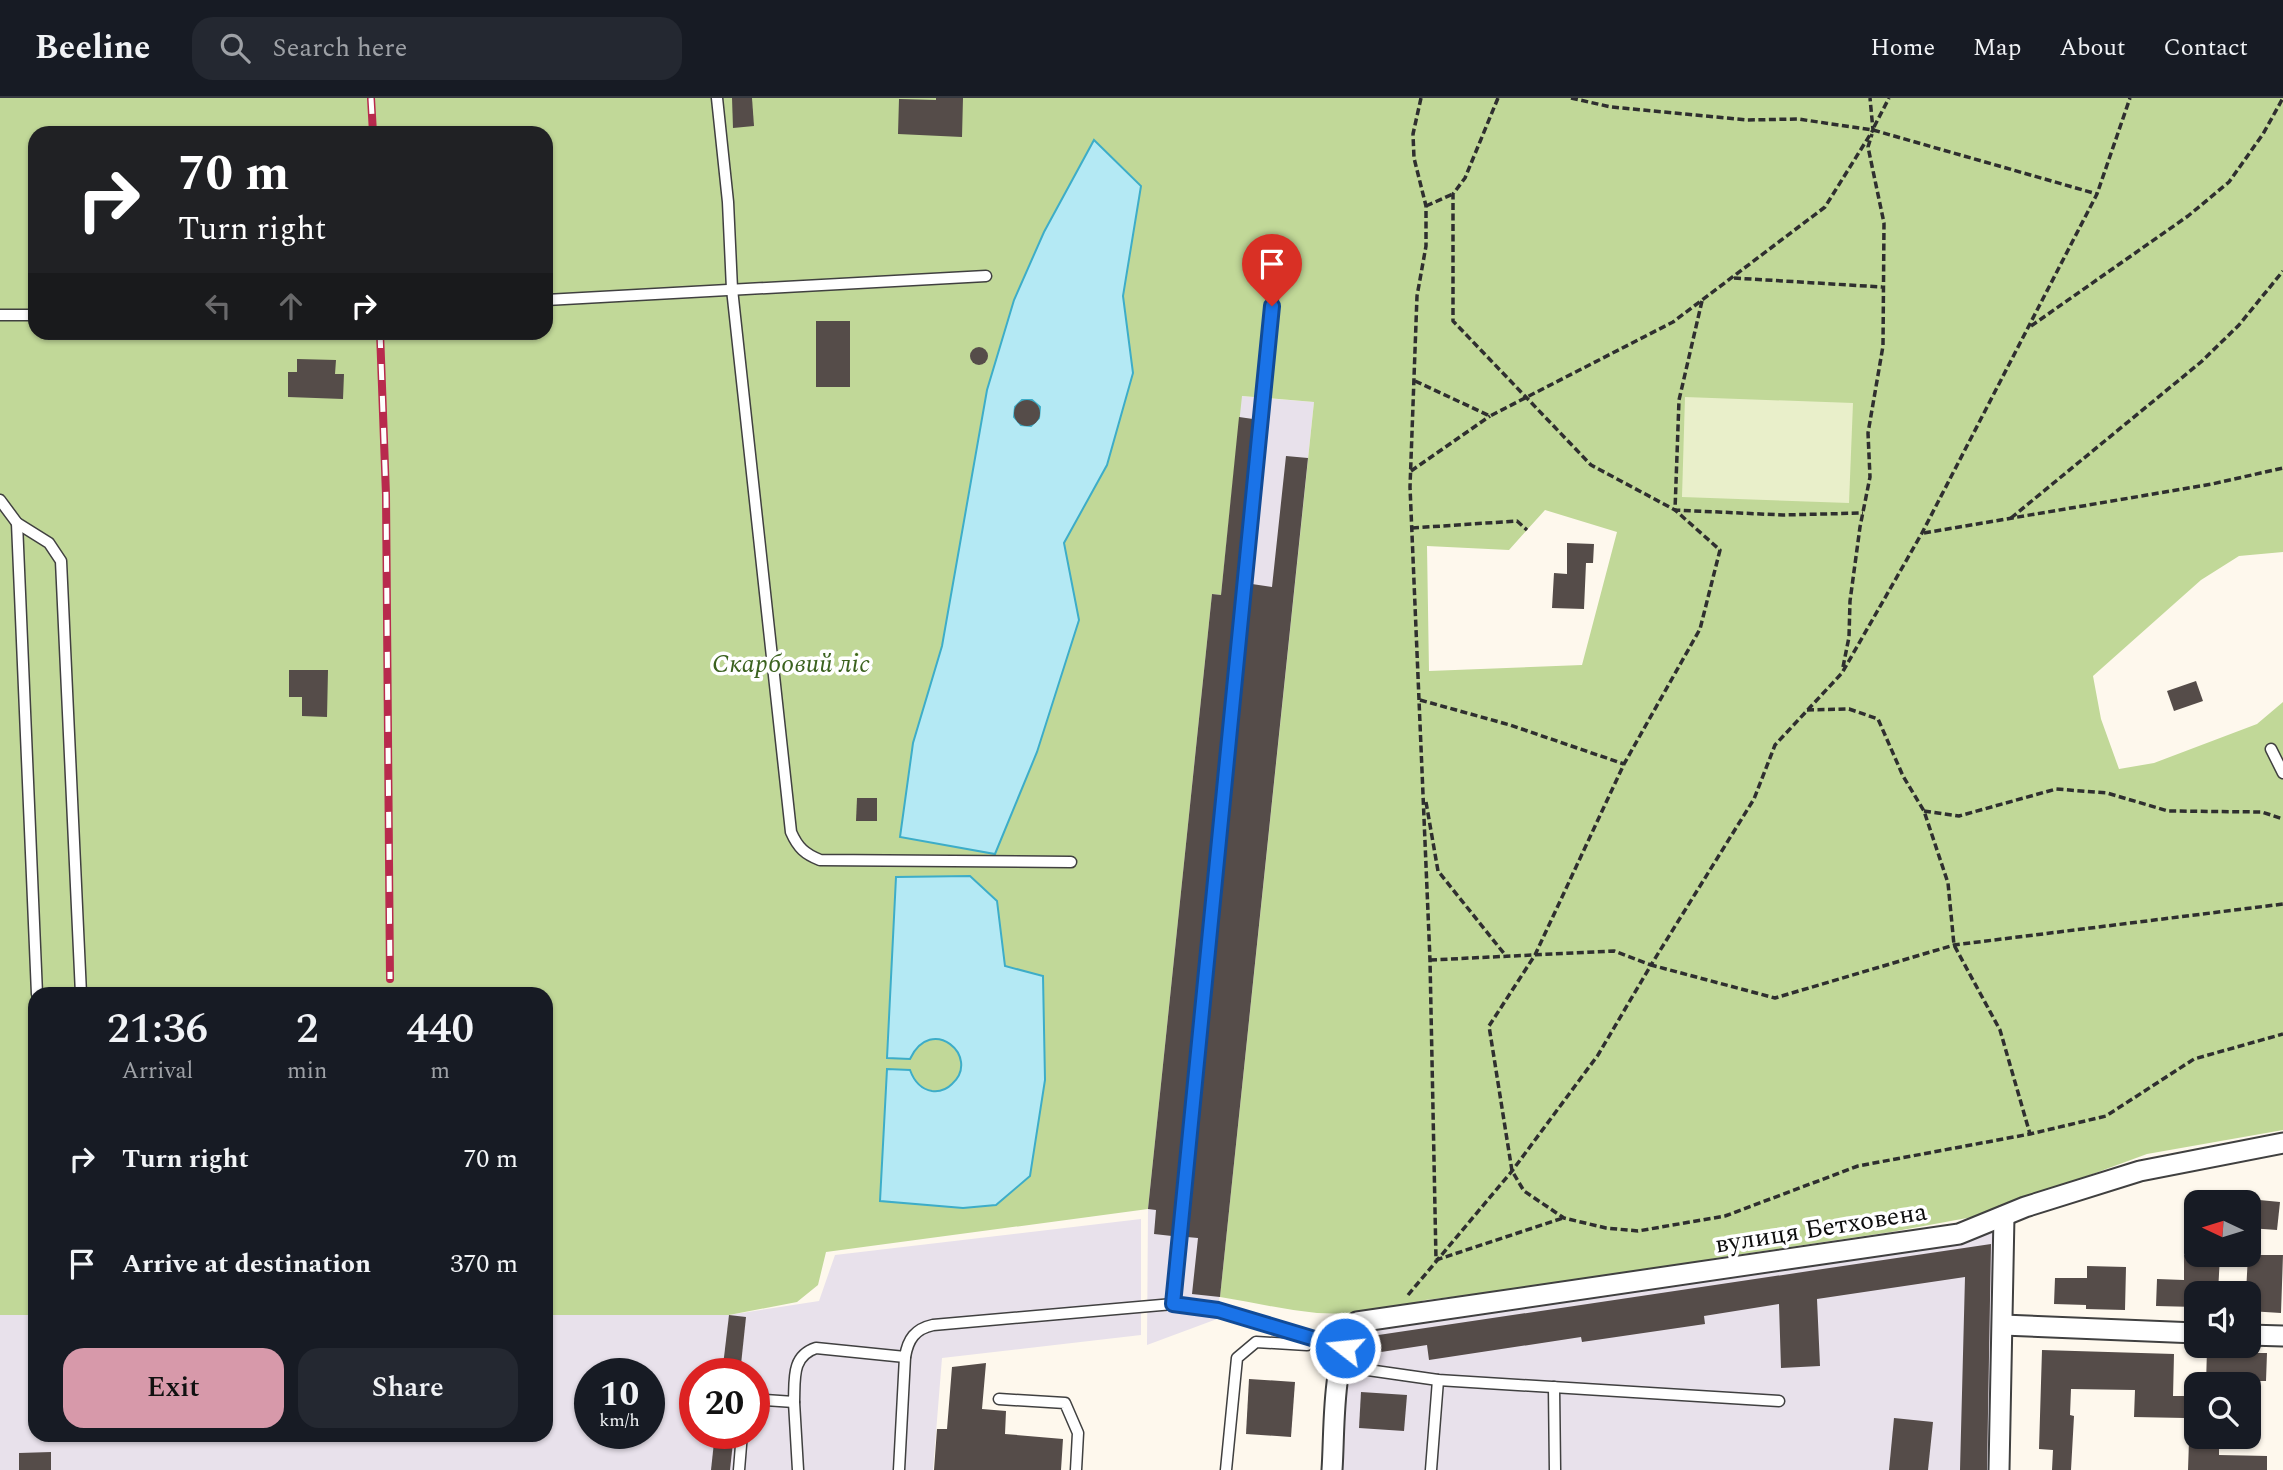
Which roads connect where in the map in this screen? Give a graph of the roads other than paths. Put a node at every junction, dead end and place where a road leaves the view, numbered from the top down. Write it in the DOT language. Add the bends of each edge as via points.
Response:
graph roads {
  1 [pos="718,98"];
  2 [pos="1277,255"];
  3 [pos="986,276"];
  4 [pos="732,289"];
  5 [pos="553,300"];
  6 [pos="0,315"];
  7 [pos="28,315"];
  8 [pos="0,500"];
  9 [pos="18,523"];
  10 [pos="2271,749"];
  11 [pos="2283,773"];
  12 [pos="1071,862"];
  13 [pos="37,987"];
  14 [pos="81,987"];
  15 [pos="2283,1143"];
  16 [pos="2004,1216"];
  17 [pos="1173,1304"];
  18 [pos="2003,1325"];
  19 [pos="2184,1333"];
  20 [pos="2261,1335"];
  21 [pos="2283,1336"];
  22 [pos="1314,1339"];
  23 [pos="905,1357"];
  24 [pos="1342,1357"];
  25 [pos="1438,1380"];
  26 [pos="1554,1387"];
  27 [pos="999,1399"];
  28 [pos="770,1400"];
  29 [pos="1779,1401"];
  30 [pos="794,1402"];
  31 [pos="740,1449"];
  32 [pos="738,1470"];
  33 [pos="798,1470"];
  34 [pos="899,1470"];
  35 [pos="1076,1470"];
  36 [pos="1226,1470"];
  37 [pos="1332,1470"];
  38 [pos="1431,1470"];
  39 [pos="1555,1470"];
  40 [pos="1999,1470"];
  1 -- 4 [label="lane"];
  2 -- 17 [label="lane"];
  3 -- 4 [label="lane"];
  4 -- 5 [label="lane"];
  4 -- 12 [label="lane" via="791,832 797,846 820,860"];
  6 -- 7 [label="lane"];
  8 -- 9 [label="lane"];
  9 -- 13 [label="lane"];
  9 -- 14 [label="lane" via="49,543 61,561"];
  10 -- 11 [label="lane"];
  15 -- 16 [label="street, вулиця Бетховена" via="2140,1171"];
  16 -- 18 [label="street"];
  16 -- 24 [label="street, вулиця Бетховена" via="1959,1234 1357,1322"];
  17 -- 22 [label="lane" via="1218,1310"];
  17 -- 23 [label="lane" via="933,1325 912,1335"];
  18 -- 19 [label="street"];
  18 -- 40 [label="street"];
  20 -- 21 [label="street"];
  22 -- 24 [label="lane"];
  22 -- 36 [label="lane" via="1307,1345 1255,1342 1237,1358"];
  23 -- 30 [label="lane" via="816,1348 806,1351 795,1372"];
  23 -- 34 [label="lane"];
  24 -- 25 [label="lane"];
  24 -- 37 [label="street"];
  25 -- 26 [label="lane"];
  25 -- 38 [label="lane"];
  26 -- 29 [label="lane"];
  26 -- 39 [label="lane"];
  27 -- 35 [label="lane" via="1065,1403 1078,1433"];
  28 -- 30 [label="lane"];
  30 -- 33 [label="lane"];
  31 -- 32 [label="lane"];
}
